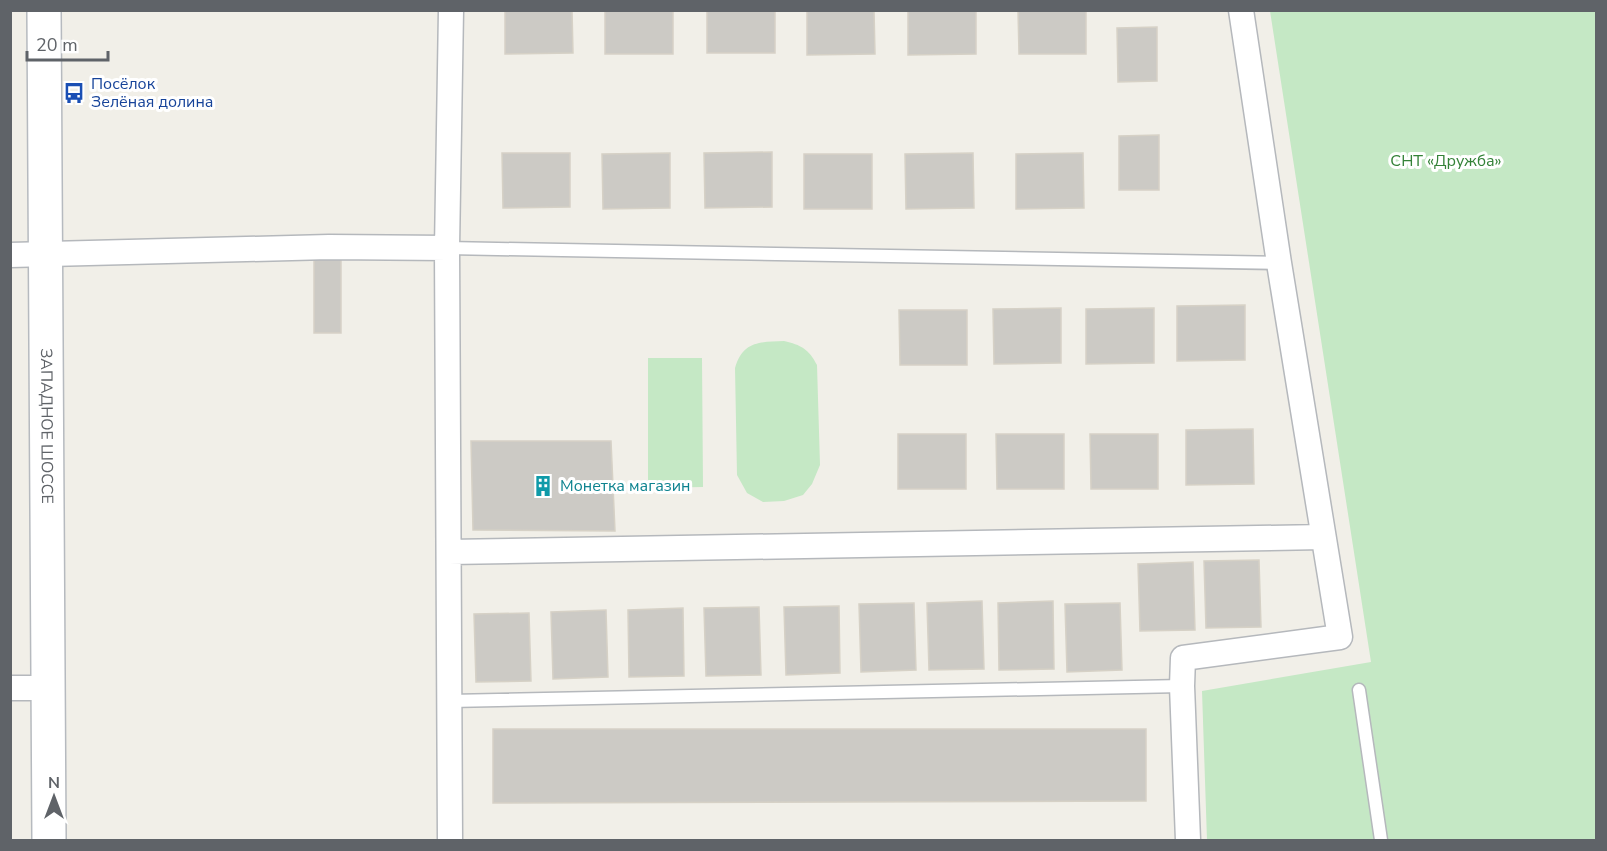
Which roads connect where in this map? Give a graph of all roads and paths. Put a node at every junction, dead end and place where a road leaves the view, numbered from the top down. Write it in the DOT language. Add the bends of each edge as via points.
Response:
graph roads {
  1 [pos="44,10"];
  2 [pos="451,10"];
  3 [pos="1241,10"];
  4 [pos="447,248"];
  5 [pos="10,255"];
  6 [pos="46,255"];
  7 [pos="1279,263"];
  8 [pos="1323,537"];
  9 [pos="450,552"];
  10 [pos="1182,686"];
  11 [pos="10,688"];
  12 [pos="48,688"];
  13 [pos="1359,690"];
  14 [pos="450,701"];
  15 [pos="49,840"];
  16 [pos="450,840"];
  17 [pos="1188,840"];
  18 [pos="1381,840"];
  1 -- 6 [label="main road, ЗАПАДНОЕ ШОССЕ"];
  2 -- 4 [label="street"];
  3 -- 7 [label="street"];
  4 -- 6 [label="street" via="329,247"];
  4 -- 7 [label="lane"];
  4 -- 9 [label="street"];
  5 -- 6 [label="street"];
  6 -- 12 [label="main road, ЗАПАДНОЕ ШОССЕ"];
  7 -- 8 [label="street"];
  8 -- 9 [label="street"];
  8 -- 10 [label="street" via="1340,637 1183,658"];
  9 -- 14 [label="street"];
  10 -- 14 [label="lane"];
  10 -- 17 [label="street"];
  11 -- 12 [label="street"];
  12 -- 15 [label="main road, ЗАПАДНОЕ ШОССЕ"];
  13 -- 18 [label="lane"];
  14 -- 16 [label="street"];
}
